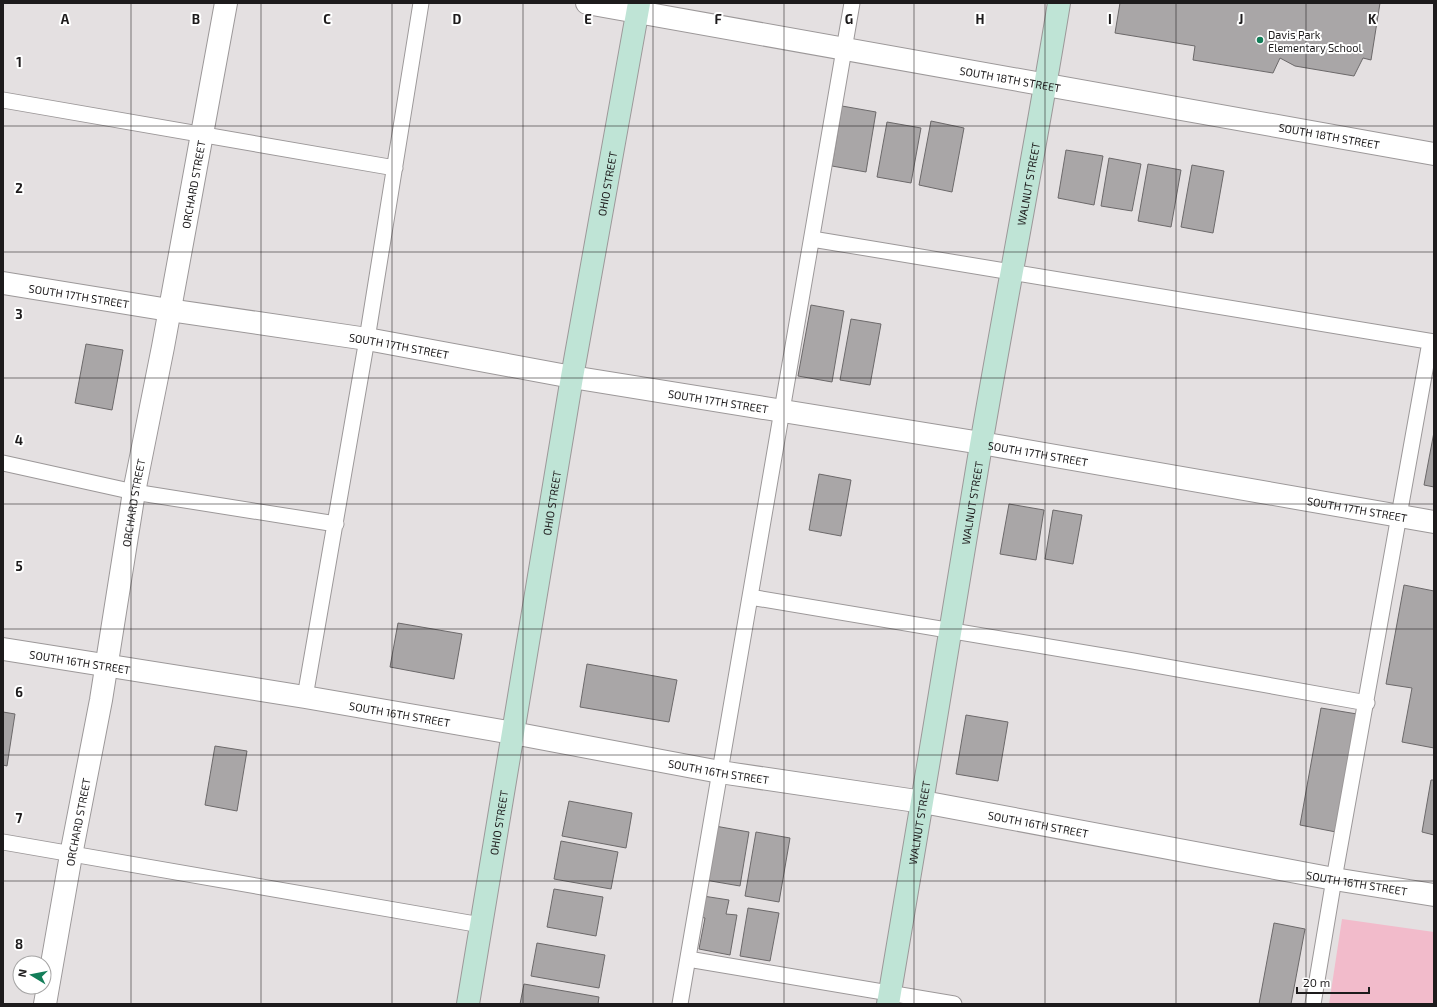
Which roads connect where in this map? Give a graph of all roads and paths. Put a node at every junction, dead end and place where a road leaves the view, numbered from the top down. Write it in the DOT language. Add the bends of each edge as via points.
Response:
graph roads {
  1 [pos="226,3"];
  2 [pos="421,3"];
  3 [pos="587,3"];
  4 [pos="852,3"];
  5 [pos="1059,3"];
  6 [pos="638,7"];
  7 [pos="844,49"];
  8 [pos="1046,85"];
  9 [pos="3,100"];
  10 [pos="202,134"];
  11 [pos="1434,154"];
  12 [pos="395,168"];
  13 [pos="812,239"];
  14 [pos="1012,272"];
  15 [pos="3,283"];
  16 [pos="169,310"];
  17 [pos="367,339"];
  18 [pos="1432,342"];
  19 [pos="572,377"];
  20 [pos="782,411"];
  21 [pos="981,443"];
  22 [pos="3,463"];
  23 [pos="134,492"];
  24 [pos="1400,516"];
  25 [pos="1434,522"];
  26 [pos="336,524"];
  27 [pos="750,597"];
  28 [pos="951,630"];
  29 [pos="3,649"];
  30 [pos="106,666"];
  31 [pos="305,698"];
  32 [pos="1367,703"];
  33 [pos="513,732"];
  34 [pos="720,772"];
  35 [pos="923,802"];
  36 [pos="3,842"];
  37 [pos="71,855"];
  38 [pos="1334,879"];
  39 [pos="1434,895"];
  40 [pos="481,925"];
  41 [pos="688,959"];
  42 [pos="889,998"];
  43 [pos="45,1004"];
  44 [pos="468,1004"];
  45 [pos="680,1004"];
  46 [pos="954,1004"];
  47 [pos="1313,1004"];
  1 -- 10 [label="street, ORCHARD STREET"];
  2 -- 12 [label="lane"];
  3 -- 6 [label="street, SOUTH 18TH STREET"];
  4 -- 7 [label="lane"];
  5 -- 8 [label="street, WALNUT STREET"];
  6 -- 7 [label="street, SOUTH 18TH STREET"];
  6 -- 19 [label="street, OHIO STREET"];
  7 -- 8 [label="street, SOUTH 18TH STREET"];
  7 -- 13 [label="lane"];
  8 -- 11 [label="street, SOUTH 18TH STREET"];
  8 -- 14 [label="street, WALNUT STREET"];
  9 -- 10 [label="lane"];
  10 -- 12 [label="lane"];
  10 -- 16 [label="street, ORCHARD STREET"];
  12 -- 17 [label="lane"];
  13 -- 14 [label="lane"];
  13 -- 20 [label="lane"];
  14 -- 18 [label="lane"];
  14 -- 21 [label="street, WALNUT STREET"];
  15 -- 16 [label="street, SOUTH 17TH STREET"];
  16 -- 17 [label="street, SOUTH 17TH STREET"];
  16 -- 23 [label="street, ORCHARD STREET"];
  17 -- 19 [label="street, SOUTH 17TH STREET"];
  17 -- 26 [label="lane"];
  18 -- 24 [label="lane"];
  19 -- 20 [label="street, SOUTH 17TH STREET"];
  19 -- 33 [label="street, OHIO STREET"];
  20 -- 21 [label="street, SOUTH 17TH STREET"];
  20 -- 27 [label="lane"];
  21 -- 24 [label="street, SOUTH 17TH STREET"];
  21 -- 28 [label="street, WALNUT STREET"];
  22 -- 23 [label="lane"];
  23 -- 26 [label="lane"];
  23 -- 30 [label="street, ORCHARD STREET"];
  24 -- 25 [label="street, SOUTH 17TH STREET"];
  24 -- 32 [label="lane"];
  26 -- 31 [label="lane"];
  27 -- 28 [label="lane"];
  27 -- 34 [label="lane"];
  28 -- 32 [label="lane"];
  28 -- 35 [label="street, WALNUT STREET"];
  29 -- 30 [label="street, SOUTH 16TH STREET"];
  30 -- 31 [label="street, SOUTH 16TH STREET"];
  30 -- 37 [label="street, ORCHARD STREET"];
  31 -- 33 [label="street, SOUTH 16TH STREET"];
  32 -- 38 [label="lane"];
  33 -- 34 [label="street, SOUTH 16TH STREET"];
  33 -- 40 [label="street, OHIO STREET"];
  34 -- 35 [label="street, SOUTH 16TH STREET"];
  34 -- 41 [label="lane"];
  35 -- 38 [label="street, SOUTH 16TH STREET"];
  35 -- 42 [label="street, WALNUT STREET"];
  36 -- 37 [label="lane"];
  37 -- 40 [label="lane"];
  37 -- 43 [label="street, ORCHARD STREET"];
  38 -- 39 [label="street, SOUTH 16TH STREET"];
  38 -- 47 [label="lane"];
  40 -- 44 [label="street, OHIO STREET"];
  41 -- 42 [label="lane"];
  41 -- 45 [label="lane"];
  42 -- 46 [label="lane"];
}
